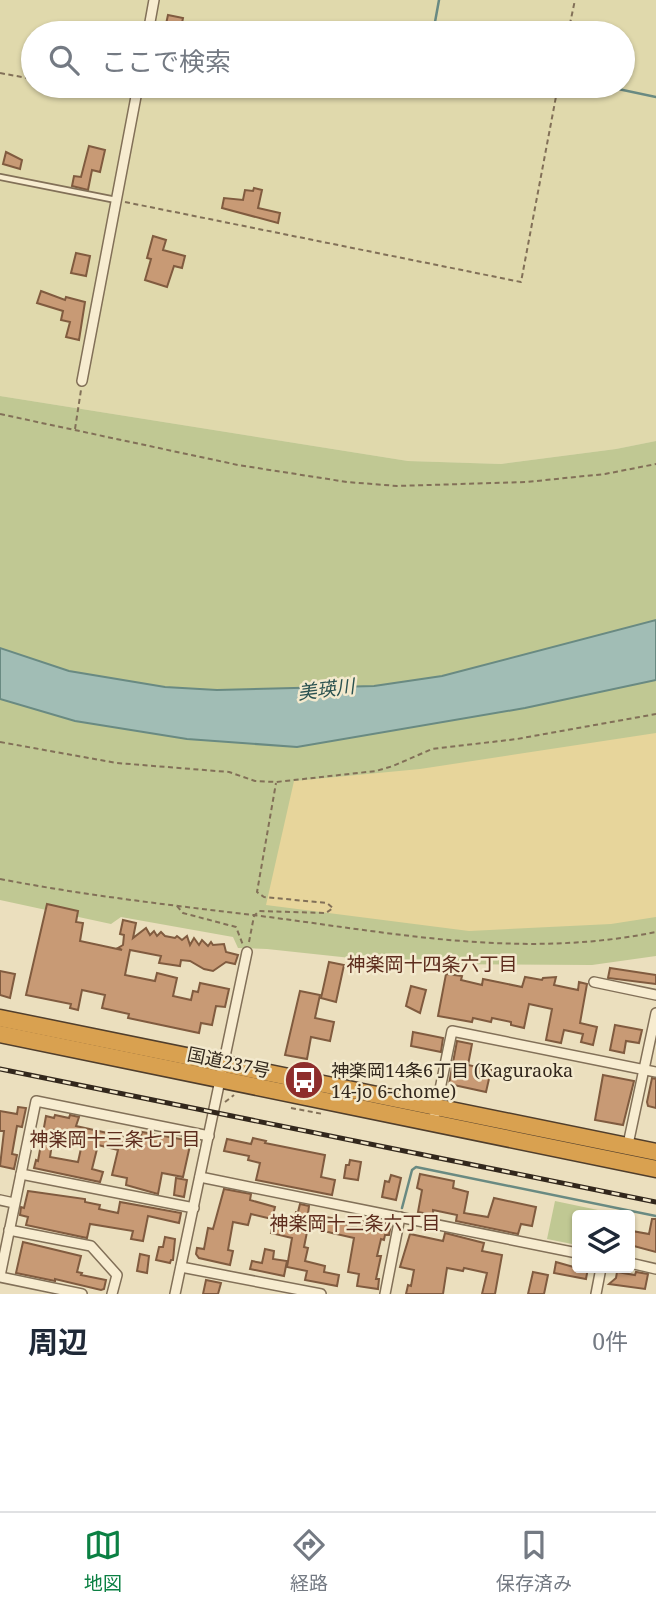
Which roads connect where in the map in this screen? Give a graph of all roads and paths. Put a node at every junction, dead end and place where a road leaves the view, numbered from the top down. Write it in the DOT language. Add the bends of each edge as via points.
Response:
graph roads {
  1 [pos="154,0"];
  2 [pos="575,0"];
  3 [pos="150,21"];
  4 [pos="571,21"];
  5 [pos="0,73"];
  6 [pos="21,77"];
  7 [pos="130,98"];
  8 [pos="556,98"];
  9 [pos="135,99"];
  10 [pos="0,177"];
  11 [pos="117,201"];
  12 [pos="82,381"];
  13 [pos="0,414"];
  14 [pos="75,430"];
  15 [pos="656,464"];
  16 [pos="656,714"];
  17 [pos="0,742"];
  18 [pos="276,782"];
  19 [pos="0,879"];
  20 [pos="177,906"];
  21 [pos="254,916"];
  22 [pos="656,932"];
  23 [pos="247,951"];
  24 [pos="594,982"];
  25 [pos="656,995"];
  26 [pos="656,1013"];
  27 [pos="0,1018"];
  28 [pos="0,1034"];
  29 [pos="116,1050"];
  30 [pos="644,1070"];
  31 [pos="223,1072"];
  32 [pos="656,1072"];
  33 [pos="236,1095"];
  34 [pos="225,1102"];
  35 [pos="282,1105"];
  36 [pos="334,1115"];
  37 [pos="435,1115"];
  38 [pos="209,1136"];
  39 [pos="656,1152"];
  40 [pos="626,1155"];
  41 [pos="656,1169"];
  42 [pos="21,1174"];
  43 [pos="200,1177"];
  44 [pos="0,1200"];
  45 [pos="14,1203"];
  46 [pos="194,1208"];
  47 [pos="400,1217"];
  48 [pos="9,1230"];
  49 [pos="572,1252"];
  50 [pos="635,1264"];
  51 [pos="181,1267"];
  52 [pos="656,1269"];
  53 [pos="600,1273"];
  54 [pos="0,1277"];
  55 [pos="82,1294"];
  56 [pos="112,1294"];
  57 [pos="175,1294"];
  58 [pos="321,1294"];
  59 [pos="385,1294"];
  60 [pos="596,1294"];
  1 -- 3 [label="street"];
  2 -- 4 [label="path"];
  5 -- 6 [label="path"];
  7 -- 9 [label="path"];
  8 -- 11 [label="path" via="521,282"];
  9 -- 11 [label="street"];
  10 -- 11 [label="lane"];
  11 -- 12 [label="street"];
  12 -- 14 [label="path"];
  13 -- 14 [label="path"];
  14 -- 15 [label="path" via="238,466 397,486 526,482"];
  16 -- 18 [label="path" via="432,749 376,771"];
  17 -- 18 [label="path" via="117,763 229,772 259,782"];
  18 -- 21 [label="path" via="257,892 264,897 327,903 333,908 326,913 262,911"];
  19 -- 20 [label="path"];
  20 -- 21 [label="path"];
  20 -- 23 [label="path" via="183,913 236,927"];
  21 -- 22 [label="path" via="489,944 593,942"];
  21 -- 23 [label="path"];
  23 -- 31 [label="street"];
  24 -- 25 [label="street"];
  26 -- 30 [label="street"];
  27 -- 29 [label="highway, 国道237号"];
  28 -- 29 [label="highway, 国道237号"];
  29 -- 31 [label="highway, 国道237号"];
  30 -- 32 [label="street"];
  30 -- 37 [label="street" via="452,1031"];
  30 -- 40 [label="street"];
  31 -- 37 [label="highway, 国道237号"];
  31 -- 38 [label="street"];
  33 -- 34 [label="path"];
  35 -- 36 [label="path"];
  37 -- 40 [label="highway, 国道237号"];
  38 -- 42 [label="street" via="36,1101"];
  38 -- 43 [label="street"];
  39 -- 40 [label="highway, 国道237号"];
  40 -- 41 [label="highway, 国道237号"];
  42 -- 45 [label="street"];
  42 -- 46 [label="street"];
  43 -- 46 [label="street"];
  43 -- 47 [label="street"];
  44 -- 45 [label="street"];
  45 -- 48 [label="street"];
  46 -- 51 [label="street"];
  47 -- 49 [label="street"];
  47 -- 59 [label="street"];
  48 -- 54 [label="street"];
  48 -- 56 [label="street" via="91,1246 117,1275"];
  50 -- 52 [label="street"];
  51 -- 57 [label="street"];
  51 -- 58 [label="street"];
  53 -- 60 [label="street"];
  54 -- 55 [label="street"];
}
